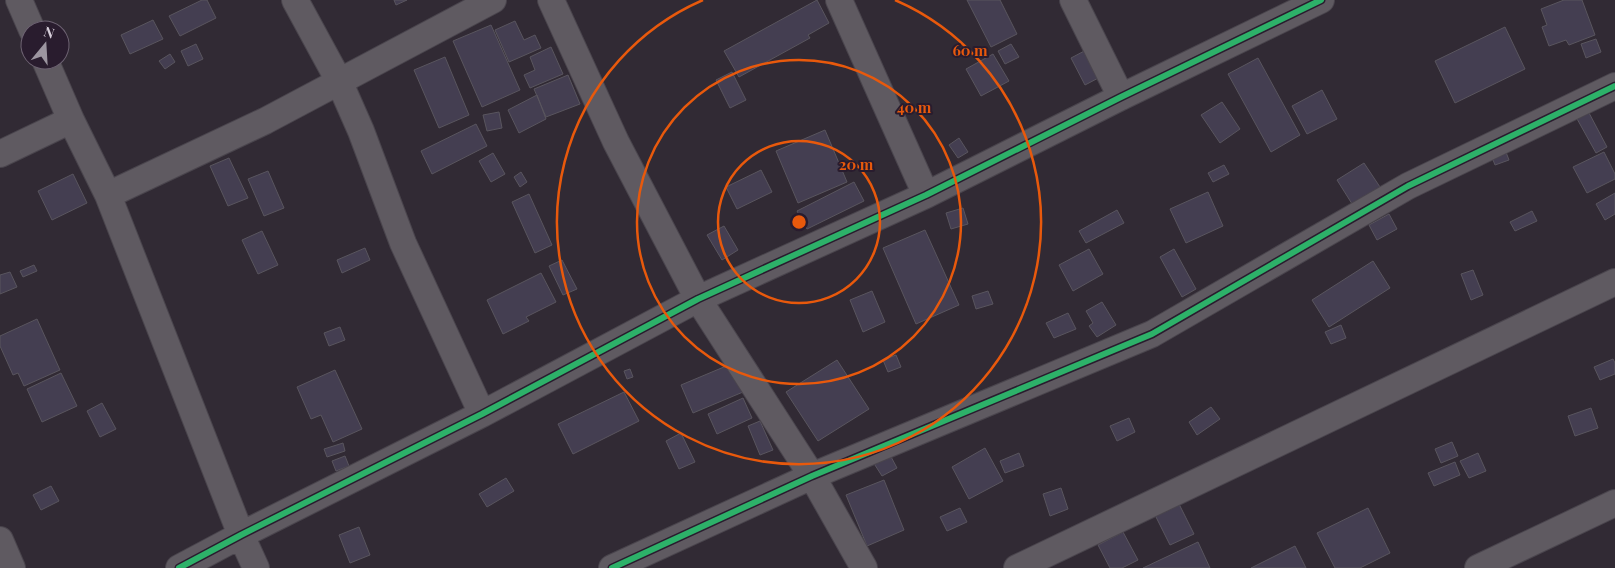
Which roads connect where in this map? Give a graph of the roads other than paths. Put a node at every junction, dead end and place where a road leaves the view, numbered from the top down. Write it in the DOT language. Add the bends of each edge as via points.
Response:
graph roads {
  1 [pos="19,0"];
  2 [pos="295,0"];
  3 [pos="493,0"];
  4 [pos="551,0"];
  5 [pos="839,0"];
  6 [pos="1073,0"];
  7 [pos="1321,0"];
  8 [pos="28,20"];
  9 [pos="49,70"];
  10 [pos="339,81"];
  11 [pos="1615,86"];
  12 [pos="1121,97"];
  13 [pos="71,120"];
  14 [pos="0,154"];
  15 [pos="926,195"];
  16 [pos="108,196"];
  17 [pos="1615,282"];
  18 [pos="698,300"];
  19 [pos="482,414"];
  20 [pos="812,476"];
  21 [pos="1615,503"];
  22 [pos="241,535"];
  23 [pos="0,540"];
  24 [pos="1511,561"];
  25 [pos="12,568"];
  26 [pos="179,568"];
  27 [pos="256,568"];
  28 [pos="612,568"];
  29 [pos="864,568"];
  30 [pos="1017,568"];
  31 [pos="1478,568"];
  1 -- 8 [label="street"];
  2 -- 10 [label="street"];
  3 -- 10 [label="street"];
  4 -- 18 [label="street" via="616,142"];
  5 -- 15 [label="street"];
  6 -- 12 [label="street"];
  7 -- 12 [label="street"];
  9 -- 13 [label="street"];
  10 -- 16 [label="street" via="266,121"];
  10 -- 19 [label="street" via="403,242"];
  11 -- 20 [label="street" via="1408,186 1152,334"];
  12 -- 15 [label="street"];
  13 -- 14 [label="street"];
  13 -- 16 [label="street"];
  15 -- 18 [label="street"];
  16 -- 22 [label="street"];
  17 -- 30 [label="street"];
  18 -- 19 [label="street"];
  18 -- 20 [label="street"];
  19 -- 22 [label="street"];
  20 -- 28 [label="street"];
  20 -- 29 [label="street"];
  21 -- 24 [label="street"];
  22 -- 26 [label="street"];
  22 -- 27 [label="street"];
  23 -- 25 [label="street"];
  24 -- 31 [label="street"];
}
